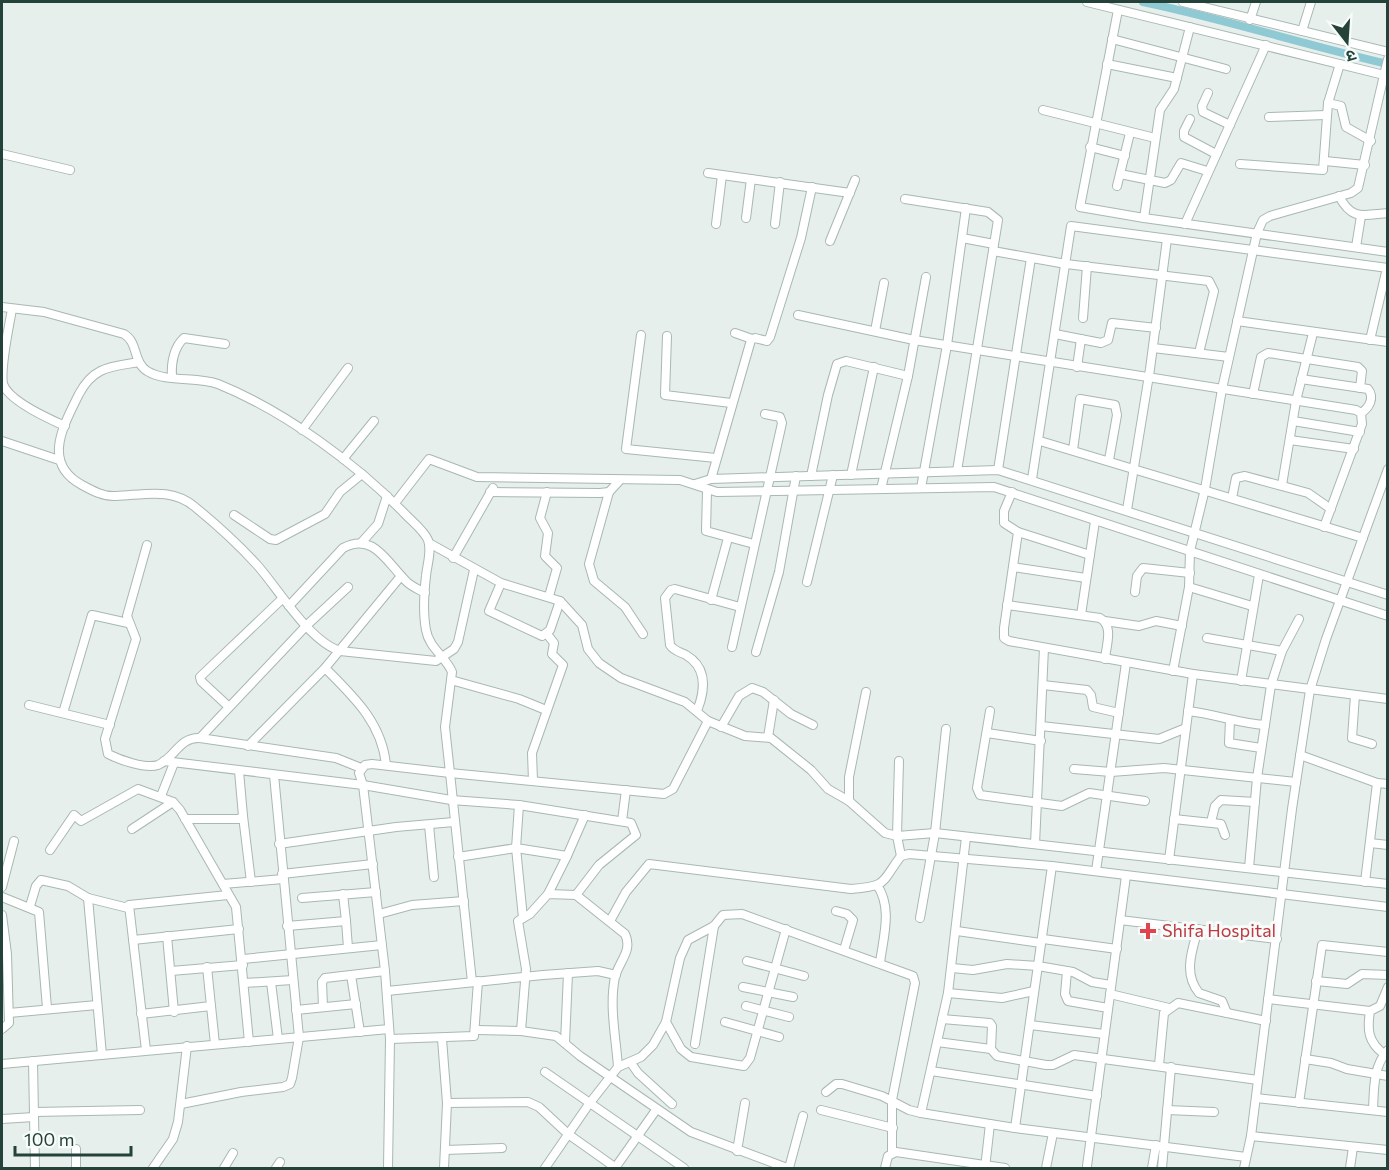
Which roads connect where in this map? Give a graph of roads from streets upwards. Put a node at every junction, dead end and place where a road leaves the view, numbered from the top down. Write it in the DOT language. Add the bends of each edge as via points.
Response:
graph roads {
  1 [pos="1087,2"];
  2 [pos="1183,2"];
  3 [pos="1256,2"];
  4 [pos="1311,2"];
  5 [pos="1118,10"];
  6 [pos="1250,20"];
  7 [pos="1190,27"];
  8 [pos="1302,31"];
  9 [pos="1112,39"];
  10 [pos="1266,45"];
  11 [pos="1388,52"];
  12 [pos="1183,56"];
  13 [pos="1388,59"];
  14 [pos="1107,64"];
  15 [pos="1340,64"];
  16 [pos="1226,69"];
  17 [pos="1385,74"];
  18 [pos="1177,78"];
  19 [pos="1208,93"];
  20 [pos="1328,103"];
  21 [pos="1043,110"];
  22 [pos="1326,115"];
  23 [pos="1269,117"];
  24 [pos="1190,120"];
  25 [pos="1230,125"];
  26 [pos="1094,126"];
  27 [pos="1130,133"];
  28 [pos="1155,138"];
  29 [pos="1371,141"];
  30 [pos="1090,147"];
  31 [pos="2,154"];
  32 [pos="1216,154"];
  33 [pos="1125,156"];
  34 [pos="1325,161"];
  35 [pos="1240,164"];
  36 [pos="1365,165"];
  37 [pos="70,170"];
  38 [pos="1207,171"];
  39 [pos="708,173"];
  40 [pos="1120,174"];
  41 [pos="722,175"];
  42 [pos="751,178"];
  43 [pos="1149,179"];
  44 [pos="855,180"];
  45 [pos="780,182"];
  46 [pos="1117,186"];
  47 [pos="812,187"];
  48 [pos="850,193"];
  49 [pos="1339,196"];
  50 [pos="905,199"];
  51 [pos="966,208"];
  52 [pos="1388,213"];
  53 [pos="1361,216"];
  54 [pos="746,218"];
  55 [pos="1144,218"];
  56 [pos="716,224"];
  57 [pos="775,224"];
  58 [pos="1185,224"];
  59 [pos="1257,233"];
  60 [pos="962,238"];
  61 [pos="1167,239"];
  62 [pos="830,241"];
  63 [pos="994,247"];
  64 [pos="1356,248"];
  65 [pos="1252,250"];
  66 [pos="1388,252"];
  67 [pos="1031,258"];
  68 [pos="1066,264"];
  69 [pos="1087,266"];
  70 [pos="1387,268"];
  71 [pos="1162,276"];
  72 [pos="926,277"];
  73 [pos="884,283"];
  74 [pos="2,307"];
  75 [pos="12,309"];
  76 [pos="798,315"];
  77 [pos="1083,318"];
  78 [pos="1237,321"];
  79 [pos="1156,328"];
  80 [pos="875,331"];
  81 [pos="735,333"];
  82 [pos="1313,333"];
  83 [pos="1056,334"];
  84 [pos="641,335"];
  85 [pos="667,336"];
  86 [pos="752,339"];
  87 [pos="1081,339"];
  88 [pos="914,340"];
  89 [pos="1371,340"];
  90 [pos="1388,342"];
  91 [pos="225,344"];
  92 [pos="946,345"];
  93 [pos="1153,348"];
  94 [pos="977,349"];
  95 [pos="1199,353"];
  96 [pos="1015,356"];
  97 [pos="1229,357"];
  98 [pos="1306,359"];
  99 [pos="140,362"];
  100 [pos="1052,362"];
  101 [pos="874,367"];
  102 [pos="1077,367"];
  103 [pos="348,368"];
  104 [pos="172,376"];
  105 [pos="908,376"];
  106 [pos="1148,379"];
  107 [pos="1302,379"];
  108 [pos="5,387"];
  109 [pos="1360,388"];
  110 [pos="1222,389"];
  111 [pos="1253,394"];
  112 [pos="2,396"];
  113 [pos="1296,401"];
  114 [pos="731,403"];
  115 [pos="1361,413"];
  116 [pos="765,414"];
  117 [pos="374,421"];
  118 [pos="1293,421"];
  119 [pos="65,426"];
  120 [pos="302,430"];
  121 [pos="1360,432"];
  122 [pos="1290,440"];
  123 [pos="2,441"];
  124 [pos="1040,441"];
  125 [pos="1354,449"];
  126 [pos="1073,450"];
  127 [pos="716,458"];
  128 [pos="343,459"];
  129 [pos="59,460"];
  130 [pos="1109,460"];
  131 [pos="1132,468"];
  132 [pos="1388,469"];
  133 [pos="998,470"];
  134 [pos="957,471"];
  135 [pos="924,473"];
  136 [pos="362,474"];
  137 [pos="884,474"];
  138 [pos="833,475"];
  139 [pos="851,475"];
  140 [pos="796,476"];
  141 [pos="811,476"];
  142 [pos="768,477"];
  143 [pos="711,479"];
  144 [pos="1032,479"];
  145 [pos="497,480"];
  146 [pos="620,480"];
  147 [pos="695,484"];
  148 [pos="1282,484"];
  149 [pos="921,488"];
  150 [pos="881,489"];
  151 [pos="1205,489"];
  152 [pos="707,491"];
  153 [pos="765,491"];
  154 [pos="831,491"];
  155 [pos="490,492"];
  156 [pos="547,492"];
  157 [pos="609,492"];
  158 [pos="793,492"];
  159 [pos="1011,492"];
  160 [pos="387,496"];
  161 [pos="1232,498"];
  162 [pos="395,503"];
  163 [pos="1331,509"];
  164 [pos="1127,510"];
  165 [pos="234,516"];
  166 [pos="1095,522"];
  167 [pos="1324,527"];
  168 [pos="1194,531"];
  169 [pos="1018,532"];
  170 [pos="728,538"];
  171 [pos="1363,538"];
  172 [pos="361,543"];
  173 [pos="429,543"];
  174 [pos="754,544"];
  175 [pos="147,545"];
  176 [pos="1190,551"];
  177 [pos="1090,555"];
  178 [pos="453,558"];
  179 [pos="1013,567"];
  180 [pos="474,570"];
  181 [pos="1190,573"];
  182 [pos="1259,575"];
  183 [pos="401,576"];
  184 [pos="1086,579"];
  185 [pos="807,582"];
  186 [pos="1348,582"];
  187 [pos="501,583"];
  188 [pos="348,587"];
  189 [pos="1189,587"];
  190 [pos="1135,592"];
  191 [pos="425,593"];
  192 [pos="1388,595"];
  193 [pos="549,596"];
  194 [pos="282,599"];
  195 [pos="711,600"];
  196 [pos="560,601"];
  197 [pos="1340,601"];
  198 [pos="1007,605"];
  199 [pos="289,606"];
  200 [pos="1252,606"];
  201 [pos="740,607"];
  202 [pos="1081,615"];
  203 [pos="1388,616"];
  204 [pos="1299,619"];
  205 [pos="1105,621"];
  206 [pos="128,623"];
  207 [pos="307,625"];
  208 [pos="1182,626"];
  209 [pos="547,634"];
  210 [pos="643,634"];
  211 [pos="1207,638"];
  212 [pos="1246,644"];
  213 [pos="732,647"];
  214 [pos="1044,648"];
  215 [pos="339,651"];
  216 [pos="1282,651"];
  217 [pos="756,652"];
  218 [pos="442,659"];
  219 [pos="1105,659"];
  220 [pos="1126,663"];
  221 [pos="325,668"];
  222 [pos="1173,671"];
  223 [pos="1193,674"];
  224 [pos="451,680"];
  225 [pos="1241,681"];
  226 [pos="1043,685"];
  227 [pos="1271,685"];
  228 [pos="1311,690"];
  229 [pos="866,692"];
  230 [pos="1355,695"];
  231 [pos="1388,699"];
  232 [pos="774,700"];
  233 [pos="29,705"];
  234 [pos="229,707"];
  235 [pos="546,710"];
  236 [pos="697,711"];
  237 [pos="990,711"];
  238 [pos="1188,711"];
  239 [pos="1119,712"];
  240 [pos="63,713"];
  241 [pos="1230,720"];
  242 [pos="708,721"];
  243 [pos="110,725"];
  244 [pos="813,725"];
  245 [pos="1265,725"];
  246 [pos="721,726"];
  247 [pos="1041,726"];
  248 [pos="1186,728"];
  249 [pos="946,729"];
  250 [pos="987,733"];
  251 [pos="1115,736"];
  252 [pos="200,738"];
  253 [pos="768,738"];
  254 [pos="1041,741"];
  255 [pos="1372,744"];
  256 [pos="248,746"];
  257 [pos="1261,748"];
  258 [pos="1300,755"];
  259 [pos="164,761"];
  260 [pos="899,761"];
  261 [pos="174,763"];
  262 [pos="386,765"];
  263 [pos="361,768"];
  264 [pos="1074,769"];
  265 [pos="1180,770"];
  266 [pos="239,771"];
  267 [pos="1111,771"];
  268 [pos="450,773"];
  269 [pos="274,775"];
  270 [pos="1257,778"];
  271 [pos="533,780"];
  272 [pos="1296,782"];
  273 [pos="1377,783"];
  274 [pos="1388,784"];
  275 [pos="363,785"];
  276 [pos="626,790"];
  277 [pos="161,796"];
  278 [pos="1107,796"];
  279 [pos="451,800"];
  280 [pos="849,801"];
  281 [pos="1145,801"];
  282 [pos="173,802"];
  283 [pos="1039,802"];
  284 [pos="1255,802"];
  285 [pos="519,805"];
  286 [pos="585,815"];
  287 [pos="243,816"];
  288 [pos="185,819"];
  289 [pos="1174,819"];
  290 [pos="622,821"];
  291 [pos="454,822"];
  292 [pos="1211,822"];
  293 [pos="429,825"];
  294 [pos="132,829"];
  295 [pos="369,833"];
  296 [pos="935,833"];
  297 [pos="1225,835"];
  298 [pos="897,836"];
  299 [pos="966,837"];
  300 [pos="14,841"];
  301 [pos="1370,843"];
  302 [pos="279,844"];
  303 [pos="1035,844"];
  304 [pos="1388,845"];
  305 [pos="516,848"];
  306 [pos="50,850"];
  307 [pos="1099,853"];
  308 [pos="932,854"];
  309 [pos="567,856"];
  310 [pos="901,856"];
  311 [pos="964,856"];
  312 [pos="458,857"];
  313 [pos="1169,860"];
  314 [pos="373,864"];
  315 [pos="1052,866"];
  316 [pos="1249,868"];
  317 [pos="1096,871"];
  318 [pos="1284,872"];
  319 [pos="283,876"];
  320 [pos="1126,876"];
  321 [pos="434,877"];
  322 [pos="251,882"];
  323 [pos="1365,882"];
  324 [pos="223,884"];
  325 [pos="1388,884"];
  326 [pos="877,885"];
  327 [pos="2,887"];
  328 [pos="376,892"];
  329 [pos="343,894"];
  330 [pos="548,894"];
  331 [pos="228,895"];
  332 [pos="576,895"];
  333 [pos="1282,895"];
  334 [pos="2,898"];
  335 [pos="88,898"];
  336 [pos="302,898"];
  337 [pos="464,901"];
  338 [pos="30,906"];
  339 [pos="1388,907"];
  340 [pos="128,908"];
  341 [pos="836,911"];
  342 [pos="378,914"];
  343 [pos="2,915"];
  344 [pos="523,918"];
  345 [pos="920,918"];
  346 [pos="1120,920"];
  347 [pos="346,921"];
  348 [pos="610,921"];
  349 [pos="287,926"];
  350 [pos="714,926"];
  351 [pos="239,929"];
  352 [pos="786,929"];
  353 [pos="1198,929"];
  354 [pos="957,931"];
  355 [pos="167,936"];
  356 [pos="1277,939"];
  357 [pos="132,940"];
  358 [pos="1042,941"];
  359 [pos="382,945"];
  360 [pos="348,948"];
  361 [pos="1117,949"];
  362 [pos="844,950"];
  363 [pos="1388,952"];
  364 [pos="290,954"];
  365 [pos="4,955"];
  366 [pos="747,961"];
  367 [pos="243,962"];
  368 [pos="880,963"];
  369 [pos="1038,966"];
  370 [pos="207,967"];
  371 [pos="775,968"];
  372 [pos="952,968"];
  373 [pos="171,970"];
  374 [pos="385,971"];
  375 [pos="1067,971"];
  376 [pos="568,973"];
  377 [pos="351,975"];
  378 [pos="616,975"];
  379 [pos="1388,975"];
  380 [pos="525,976"];
  381 [pos="804,976"];
  382 [pos="292,980"];
  383 [pos="475,981"];
  384 [pos="1316,981"];
  385 [pos="271,982"];
  386 [pos="244,983"];
  387 [pos="743,987"];
  388 [pos="1388,987"];
  389 [pos="1110,990"];
  390 [pos="387,991"];
  391 [pos="768,991"];
  392 [pos="1034,991"];
  393 [pos="948,993"];
  394 [pos="793,997"];
  395 [pos="1268,999"];
  396 [pos="356,1004"];
  397 [pos="97,1005"];
  398 [pos="212,1006"];
  399 [pos="746,1006"];
  400 [pos="1312,1006"];
  401 [pos="323,1007"];
  402 [pos="46,1008"];
  403 [pos="1108,1008"];
  404 [pos="1169,1008"];
  405 [pos="296,1010"];
  406 [pos="762,1010"];
  407 [pos="174,1011"];
  408 [pos="1370,1011"];
  409 [pos="9,1013"];
  410 [pos="1227,1013"];
  411 [pos="141,1014"];
  412 [pos="789,1017"];
  413 [pos="942,1019"];
  414 [pos="1266,1021"];
  415 [pos="666,1022"];
  416 [pos="725,1022"];
  417 [pos="1030,1025"];
  418 [pos="2,1029"];
  419 [pos="477,1030"];
  420 [pos="521,1031"];
  421 [pos="757,1031"];
  422 [pos="360,1032"];
  423 [pos="389,1034"];
  424 [pos="1104,1034"];
  425 [pos="298,1037"];
  426 [pos="779,1037"];
  427 [pos="278,1039"];
  428 [pos="442,1039"];
  429 [pos="249,1042"];
  430 [pos="937,1042"];
  431 [pos="565,1043"];
  432 [pos="215,1044"];
  433 [pos="695,1044"];
  434 [pos="187,1046"];
  435 [pos="991,1048"];
  436 [pos="146,1050"];
  437 [pos="1386,1052"];
  438 [pos="102,1055"];
  439 [pos="1101,1058"];
  440 [pos="1305,1059"];
  441 [pos="1025,1060"];
  442 [pos="33,1061"];
  443 [pos="631,1063"];
  444 [pos="2,1064"];
  445 [pos="1159,1065"];
  446 [pos="618,1067"];
  447 [pos="1171,1067"];
  448 [pos="931,1071"];
  449 [pos="545,1072"];
  450 [pos="1376,1074"];
  451 [pos="1388,1076"];
  452 [pos="609,1077"];
  453 [pos="1258,1080"];
  454 [pos="1021,1086"];
  455 [pos="826,1092"];
  456 [pos="1097,1096"];
  457 [pos="1256,1098"];
  458 [pos="892,1100"];
  459 [pos="447,1103"];
  460 [pos="745,1103"];
  461 [pos="1299,1103"];
  462 [pos="181,1104"];
  463 [pos="589,1104"];
  464 [pos="672,1104"];
  465 [pos="140,1110"];
  466 [pos="656,1110"];
  467 [pos="821,1110"];
  468 [pos="1167,1110"];
  469 [pos="1373,1110"];
  470 [pos="1214,1112"];
  471 [pos="1388,1112"];
  472 [pos="921,1113"];
  473 [pos="34,1114"];
  474 [pos="803,1116"];
  475 [pos="2,1119"];
  476 [pos="990,1124"];
  477 [pos="893,1128"];
  478 [pos="1015,1128"];
  479 [pos="1053,1133"];
  480 [pos="568,1134"];
  481 [pos="1251,1136"];
  482 [pos="638,1138"];
  483 [pos="1092,1138"];
  484 [pos="1160,1146"];
  485 [pos="1353,1147"];
  486 [pos="502,1148"];
  487 [pos="76,1149"];
  488 [pos="445,1150"];
  489 [pos="1388,1150"];
  490 [pos="737,1151"];
  491 [pos="233,1153"];
  492 [pos="892,1153"];
  493 [pos="1246,1157"];
  494 [pos="547,1166"];
  495 [pos="960,1166"];
  496 [pos="985,1167"];
  497 [pos="1085,1167"];
  498 [pos="35,1168"];
  499 [pos="76,1168"];
  500 [pos="153,1168"];
  501 [pos="224,1168"];
  502 [pos="388,1168"];
  503 [pos="444,1168"];
  504 [pos="558,1168"];
  505 [pos="615,1168"];
  506 [pos="684,1168"];
  507 [pos="788,1168"];
  508 [pos="885,1168"];
  509 [pos="1005,1168"];
  510 [pos="1046,1168"];
  511 [pos="1152,1168"];
  512 [pos="1162,1168"];
  513 [pos="1244,1168"];
  514 [pos="1350,1168"];
  1 -- 5 [label="street"];
  2 -- 6 [label="street"];
  3 -- 6 [label="street"];
  4 -- 8 [label="street"];
  5 -- 7 [label="street"];
  5 -- 9 [label="street"];
  6 -- 8 [label="street"];
  7 -- 10 [label="street"];
  7 -- 12 [label="street"];
  8 -- 11 [label="street"];
  9 -- 12 [label="street"];
  9 -- 14 [label="street"];
  10 -- 15 [label="street"];
  10 -- 25 [label="street"];
  12 -- 16 [label="street"];
  12 -- 18 [label="street"];
  13 -- 17 [label="street"];
  14 -- 18 [label="street"];
  14 -- 26 [label="street"];
  15 -- 17 [label="street"];
  15 -- 20 [label="street"];
  17 -- 29 [label="street"];
  18 -- 28 [label="street" via="1160,110"];
  19 -- 25 [label="street" via="1203,112"];
  20 -- 22 [label="street"];
  20 -- 29 [label="street" via="1341,106 1346,127"];
  21 -- 26 [label="street"];
  22 -- 23 [label="street"];
  22 -- 34 [label="street"];
  24 -- 32 [label="street" via="1184,137"];
  25 -- 32 [label="street"];
  26 -- 27 [label="street"];
  26 -- 30 [label="street"];
  27 -- 28 [label="street"];
  27 -- 33 [label="street"];
  28 -- 43 [label="street"];
  29 -- 36 [label="street"];
  30 -- 33 [label="street"];
  30 -- 55 [label="street" via="1080,207"];
  31 -- 37 [label="street"];
  32 -- 38 [label="street"];
  33 -- 40 [label="street"];
  34 -- 35 [label="street" via="1320,170"];
  34 -- 36 [label="street"];
  36 -- 49 [label="street" via="1358,188"];
  38 -- 43 [label="street" via="1180,163 1168,182"];
  38 -- 58 [label="street"];
  39 -- 41 [label="street"];
  40 -- 43 [label="street"];
  40 -- 46 [label="street"];
  41 -- 42 [label="street"];
  41 -- 56 [label="street"];
  42 -- 45 [label="street"];
  42 -- 54 [label="street"];
  43 -- 55 [label="street"];
  44 -- 48 [label="street"];
  45 -- 47 [label="street"];
  45 -- 57 [label="street"];
  47 -- 48 [label="street"];
  47 -- 86 [label="street" via="801,238 770,337 764,342"];
  48 -- 62 [label="street"];
  49 -- 53 [label="street" via="1349,212"];
  49 -- 59 [label="street" via="1270,216 1263,220"];
  50 -- 51 [label="street"];
  51 -- 60 [label="street"];
  51 -- 63 [label="street" via="996,216"];
  52 -- 53 [label="street"];
  53 -- 64 [label="street"];
  55 -- 58 [label="street"];
  58 -- 59 [label="street"];
  59 -- 64 [label="street"];
  59 -- 65 [label="street"];
  60 -- 63 [label="street"];
  60 -- 92 [label="street"];
  61 -- 65 [label="street"];
  61 -- 68 [label="street" via="1071,226"];
  61 -- 71 [label="street"];
  63 -- 67 [label="street"];
  63 -- 94 [label="street"];
  64 -- 66 [label="street"];
  65 -- 70 [label="street"];
  65 -- 78 [label="street"];
  67 -- 68 [label="street"];
  67 -- 96 [label="street"];
  68 -- 69 [label="street"];
  68 -- 83 [label="street"];
  69 -- 71 [label="street"];
  69 -- 77 [label="street"];
  70 -- 89 [label="street"];
  71 -- 79 [label="street"];
  71 -- 95 [label="street" via="1209,281 1214,287"];
  72 -- 88 [label="street"];
  73 -- 80 [label="street"];
  74 -- 75 [label="street"];
  75 -- 99 [label="street" via="44,312 124,334 132,341"];
  75 -- 108 [label="street" via="2,374"];
  76 -- 80 [label="street"];
  78 -- 82 [label="street"];
  78 -- 97 [label="street"];
  79 -- 87 [label="street" via="1115,322 1106,342"];
  79 -- 93 [label="street"];
  80 -- 88 [label="street"];
  81 -- 86 [label="street"];
  82 -- 89 [label="street"];
  82 -- 98 [label="street"];
  83 -- 87 [label="street"];
  83 -- 100 [label="street"];
  84 -- 127 [label="street" via="626,449"];
  85 -- 114 [label="street" via="665,395"];
  86 -- 114 [label="street"];
  87 -- 102 [label="street"];
  88 -- 92 [label="street"];
  88 -- 105 [label="street"];
  89 -- 90 [label="street"];
  91 -- 104 [label="street" via="184,338 178,345"];
  92 -- 94 [label="street"];
  92 -- 135 [label="street"];
  93 -- 95 [label="street"];
  93 -- 106 [label="street"];
  94 -- 96 [label="street"];
  94 -- 134 [label="street"];
  95 -- 97 [label="street"];
  96 -- 100 [label="street"];
  96 -- 133 [label="street"];
  97 -- 110 [label="street"];
  98 -- 107 [label="street"];
  98 -- 109 [label="street" via="1358,367 1362,371"];
  98 -- 111 [label="street" via="1264,354"];
  99 -- 104 [label="street" via="150,372"];
  99 -- 119 [label="street" via="92,375"];
  100 -- 102 [label="street"];
  100 -- 124 [label="street"];
  101 -- 105 [label="street"];
  101 -- 139 [label="street"];
  101 -- 141 [label="street" via="846,361 836,367"];
  102 -- 106 [label="street"];
  103 -- 120 [label="street"];
  104 -- 120 [label="street" via="216,383"];
  105 -- 137 [label="street"];
  106 -- 110 [label="street"];
  106 -- 131 [label="street"];
  107 -- 109 [label="street"];
  107 -- 113 [label="street"];
  108 -- 112 [label="street"];
  108 -- 119 [label="street" via="33,411"];
  109 -- 115 [label="street" via="1368,389 1371,397"];
  110 -- 111 [label="street"];
  110 -- 151 [label="street"];
  111 -- 113 [label="street"];
  113 -- 115 [label="street"];
  113 -- 118 [label="street"];
  114 -- 127 [label="street"];
  115 -- 121 [label="street"];
  116 -- 142 [label="street" via="782,421"];
  117 -- 128 [label="street"];
  118 -- 121 [label="street"];
  118 -- 122 [label="street"];
  119 -- 129 [label="street"];
  120 -- 128 [label="street"];
  121 -- 125 [label="street"];
  122 -- 125 [label="street"];
  122 -- 148 [label="street"];
  123 -- 129 [label="street"];
  124 -- 126 [label="street"];
  124 -- 144 [label="street"];
  125 -- 163 [label="street"];
  126 -- 130 [label="street"];
  126 -- 130 [label="street" via="1080,399 1110,403 1117,415"];
  127 -- 143 [label="street"];
  128 -- 136 [label="street"];
  129 -- 194 [label="street" via="67,475 100,494 157,492 194,505 259,567"];
  130 -- 131 [label="street"];
  131 -- 151 [label="street"];
  131 -- 164 [label="street"];
  132 -- 171 [label="street"];
  133 -- 134 [label="street"];
  133 -- 144 [label="street"];
  134 -- 135 [label="street"];
  135 -- 137 [label="street"];
  135 -- 149 [label="street"];
  136 -- 160 [label="street"];
  136 -- 165 [label="street" via="340,492 325,514 276,540"];
  137 -- 139 [label="street"];
  137 -- 150 [label="street"];
  138 -- 139 [label="street"];
  138 -- 141 [label="street"];
  138 -- 154 [label="street"];
  140 -- 141 [label="street"];
  140 -- 142 [label="street"];
  140 -- 158 [label="street"];
  142 -- 143 [label="street"];
  142 -- 153 [label="street"];
  143 -- 147 [label="street"];
  144 -- 164 [label="street"];
  145 -- 146 [label="street"];
  145 -- 155 [label="street"];
  145 -- 162 [label="street" via="469,475 429,459"];
  146 -- 147 [label="street" via="680,480"];
  146 -- 157 [label="street"];
  147 -- 152 [label="street"];
  148 -- 161 [label="street" via="1240,476"];
  148 -- 163 [label="street" via="1308,493"];
  149 -- 150 [label="street"];
  149 -- 159 [label="street" via="994,487"];
  150 -- 154 [label="street"];
  151 -- 161 [label="street"];
  151 -- 168 [label="street"];
  152 -- 153 [label="street"];
  152 -- 170 [label="street" via="706,531"];
  153 -- 158 [label="street"];
  153 -- 174 [label="street"];
  154 -- 158 [label="street"];
  154 -- 185 [label="street"];
  155 -- 156 [label="street"];
  155 -- 178 [label="street"];
  156 -- 157 [label="street"];
  156 -- 193 [label="street" via="540,518 548,533 545,556 557,568"];
  157 -- 210 [label="street" via="589,564 594,581 625,607"];
  158 -- 217 [label="street" via="779,572"];
  159 -- 166 [label="street"];
  159 -- 169 [label="street" via="1004,523"];
  160 -- 162 [label="street"];
  160 -- 172 [label="street" via="378,524"];
  161 -- 167 [label="street"];
  162 -- 173 [label="street"];
  163 -- 167 [label="street"];
  164 -- 168 [label="street"];
  166 -- 176 [label="street"];
  166 -- 177 [label="street"];
  167 -- 171 [label="street"];
  168 -- 176 [label="street"];
  168 -- 186 [label="street"];
  169 -- 177 [label="street"];
  169 -- 179 [label="street"];
  170 -- 174 [label="street"];
  170 -- 195 [label="street"];
  171 -- 186 [label="street"];
  172 -- 183 [label="street" via="376,548"];
  172 -- 199 [label="street" via="343,548"];
  173 -- 178 [label="street"];
  173 -- 191 [label="street"];
  174 -- 201 [label="street"];
  175 -- 206 [label="street"];
  176 -- 181 [label="street"];
  176 -- 182 [label="street"];
  177 -- 184 [label="street"];
  178 -- 180 [label="street"];
  179 -- 184 [label="street"];
  179 -- 198 [label="street"];
  180 -- 187 [label="street"];
  180 -- 218 [label="street" via="458,642"];
  181 -- 189 [label="street"];
  181 -- 190 [label="street" via="1143,568 1137,576"];
  182 -- 197 [label="street"];
  182 -- 200 [label="street"];
  183 -- 191 [label="street"];
  183 -- 215 [label="street"];
  184 -- 202 [label="street"];
  186 -- 192 [label="street"];
  186 -- 197 [label="street"];
  187 -- 193 [label="street"];
  187 -- 209 [label="street" via="489,607 490,613 542,636"];
  188 -- 207 [label="street"];
  189 -- 200 [label="street"];
  189 -- 208 [label="street"];
  191 -- 218 [label="street" via="426,630"];
  193 -- 196 [label="street"];
  194 -- 199 [label="street"];
  194 -- 234 [label="street" via="200,677"];
  195 -- 201 [label="street"];
  195 -- 236 [label="street" via="675,589 664,602 670,645 688,656 703,678 705,692"];
  196 -- 209 [label="street"];
  196 -- 236 [label="street" via="582,625 588,649 599,663 621,678 685,702"];
  197 -- 203 [label="street"];
  197 -- 228 [label="street"];
  198 -- 202 [label="street"];
  198 -- 214 [label="street" via="1004,638"];
  199 -- 207 [label="street"];
  200 -- 212 [label="street"];
  201 -- 213 [label="street"];
  202 -- 205 [label="street"];
  204 -- 216 [label="street"];
  205 -- 208 [label="street" via="1139,626 1156,621"];
  205 -- 219 [label="street"];
  206 -- 240 [label="street" via="92,615"];
  206 -- 243 [label="street" via="136,639"];
  207 -- 215 [label="street"];
  207 -- 234 [label="street"];
  208 -- 222 [label="street"];
  209 -- 235 [label="street" via="554,643 552,654 563,665"];
  211 -- 212 [label="street"];
  212 -- 216 [label="street"];
  212 -- 225 [label="street"];
  214 -- 219 [label="street"];
  214 -- 226 [label="street"];
  215 -- 218 [label="street"];
  215 -- 221 [label="street"];
  216 -- 227 [label="street"];
  218 -- 224 [label="street" via="450,667"];
  219 -- 220 [label="street"];
  220 -- 222 [label="street"];
  220 -- 239 [label="street"];
  221 -- 256 [label="street"];
  221 -- 262 [label="street" via="356,699 377,728"];
  222 -- 223 [label="street"];
  223 -- 225 [label="street"];
  223 -- 238 [label="street"];
  224 -- 235 [label="street"];
  224 -- 268 [label="street" via="445,727"];
  225 -- 227 [label="street"];
  226 -- 239 [label="street" via="1087,690 1093,707"];
  226 -- 247 [label="street"];
  227 -- 228 [label="street"];
  227 -- 245 [label="street"];
  228 -- 230 [label="street"];
  228 -- 258 [label="street"];
  229 -- 280 [label="street" via="849,777"];
  230 -- 231 [label="street"];
  230 -- 255 [label="street" via="1352,738"];
  232 -- 244 [label="street"];
  232 -- 246 [label="street" via="758,689 746,690 733,703"];
  232 -- 253 [label="street"];
  233 -- 240 [label="street"];
  234 -- 252 [label="street"];
  235 -- 271 [label="street" via="531,753"];
  236 -- 242 [label="street"];
  237 -- 250 [label="street"];
  238 -- 241 [label="street"];
  238 -- 248 [label="street"];
  239 -- 251 [label="street"];
  240 -- 243 [label="street"];
  241 -- 245 [label="street"];
  241 -- 257 [label="street" via="1229,743"];
  242 -- 246 [label="street"];
  242 -- 276 [label="street" via="673,789 659,794"];
  243 -- 259 [label="street" via="105,739 108,754 148,766"];
  245 -- 257 [label="street"];
  246 -- 253 [label="street" via="745,736"];
  247 -- 251 [label="street"];
  247 -- 254 [label="street"];
  248 -- 251 [label="street" via="1159,739"];
  248 -- 265 [label="street"];
  249 -- 296 [label="street"];
  250 -- 254 [label="street"];
  250 -- 283 [label="street" via="978,794"];
  251 -- 267 [label="street"];
  252 -- 256 [label="street"];
  252 -- 259 [label="street" via="188,739"];
  253 -- 280 [label="street" via="780,744 828,789"];
  254 -- 283 [label="street"];
  256 -- 263 [label="street" via="336,758"];
  257 -- 270 [label="street"];
  258 -- 272 [label="street"];
  258 -- 273 [label="street"];
  259 -- 261 [label="street"];
  260 -- 298 [label="street"];
  261 -- 266 [label="street"];
  261 -- 277 [label="street"];
  262 -- 263 [label="street"];
  262 -- 268 [label="street"];
  263 -- 275 [label="street"];
  264 -- 267 [label="street"];
  265 -- 267 [label="street"];
  265 -- 270 [label="street"];
  265 -- 289 [label="street"];
  266 -- 269 [label="street"];
  266 -- 287 [label="street"];
  267 -- 278 [label="street"];
  268 -- 271 [label="street"];
  268 -- 279 [label="street"];
  269 -- 275 [label="street"];
  269 -- 302 [label="street"];
  270 -- 272 [label="street"];
  270 -- 284 [label="street"];
  271 -- 276 [label="street"];
  272 -- 318 [label="street"];
  273 -- 274 [label="street"];
  273 -- 301 [label="street"];
  275 -- 279 [label="street"];
  275 -- 295 [label="street"];
  276 -- 290 [label="street"];
  277 -- 282 [label="street"];
  277 -- 306 [label="street" via="143,789 132,790 81,821 74,814"];
  278 -- 281 [label="street"];
  278 -- 283 [label="street" via="1083,794 1062,806"];
  278 -- 307 [label="street"];
  279 -- 285 [label="street"];
  279 -- 291 [label="street"];
  280 -- 298 [label="street" via="872,825"];
  282 -- 288 [label="street"];
  282 -- 294 [label="street"];
  283 -- 303 [label="street"];
  284 -- 292 [label="street" via="1221,800"];
  284 -- 316 [label="street"];
  285 -- 286 [label="street"];
  285 -- 305 [label="street"];
  286 -- 290 [label="street"];
  286 -- 309 [label="street"];
  287 -- 288 [label="street"];
  287 -- 322 [label="street"];
  288 -- 324 [label="street"];
  289 -- 292 [label="street"];
  289 -- 313 [label="street"];
  290 -- 332 [label="street" via="634,825 636,835 599,865"];
  291 -- 293 [label="street"];
  291 -- 312 [label="street"];
  292 -- 297 [label="street" via="1224,826"];
  293 -- 295 [label="street"];
  293 -- 321 [label="street"];
  295 -- 302 [label="street"];
  295 -- 314 [label="street"];
  296 -- 298 [label="street"];
  296 -- 299 [label="street"];
  296 -- 308 [label="street"];
  298 -- 310 [label="street"];
  299 -- 303 [label="street"];
  299 -- 311 [label="street"];
  300 -- 327 [label="street"];
  301 -- 304 [label="street"];
  301 -- 323 [label="street"];
  302 -- 319 [label="street"];
  303 -- 307 [label="street"];
  305 -- 309 [label="street"];
  305 -- 312 [label="street"];
  305 -- 344 [label="street"];
  307 -- 313 [label="street"];
  307 -- 317 [label="street"];
  308 -- 310 [label="street"];
  308 -- 311 [label="street"];
  308 -- 345 [label="street"];
  309 -- 330 [label="street"];
  310 -- 326 [label="street" via="887,880"];
  311 -- 315 [label="street"];
  311 -- 354 [label="street"];
  312 -- 337 [label="street"];
  313 -- 316 [label="street"];
  314 -- 319 [label="street"];
  314 -- 328 [label="street"];
  315 -- 317 [label="street"];
  315 -- 358 [label="street"];
  316 -- 318 [label="street"];
  317 -- 320 [label="street"];
  318 -- 323 [label="street"];
  318 -- 333 [label="street"];
  319 -- 322 [label="street"];
  319 -- 349 [label="street"];
  320 -- 333 [label="street"];
  320 -- 346 [label="street"];
  322 -- 324 [label="street"];
  323 -- 325 [label="street"];
  324 -- 331 [label="street"];
  326 -- 348 [label="street" via="836,888 649,864 626,892"];
  326 -- 368 [label="street" via="886,914"];
  328 -- 329 [label="street"];
  328 -- 342 [label="street"];
  329 -- 336 [label="street"];
  329 -- 347 [label="street"];
  330 -- 332 [label="street"];
  330 -- 344 [label="street"];
  331 -- 340 [label="street" via="135,903"];
  331 -- 351 [label="street" via="236,907"];
  332 -- 348 [label="street"];
  333 -- 339 [label="street"];
  333 -- 356 [label="street"];
  334 -- 338 [label="street"];
  335 -- 338 [label="street" via="68,886 41,880"];
  335 -- 340 [label="street"];
  335 -- 397 [label="street"];
  337 -- 342 [label="street" via="412,905"];
  337 -- 383 [label="street"];
  338 -- 402 [label="street" via="39,912"];
  340 -- 357 [label="street"];
  341 -- 362 [label="street" via="853,920"];
  342 -- 359 [label="street"];
  343 -- 365 [label="street"];
  344 -- 380 [label="street" via="518,921"];
  346 -- 353 [label="street"];
  346 -- 361 [label="street"];
  347 -- 349 [label="street"];
  347 -- 360 [label="street"];
  348 -- 378 [label="street" via="625,933 628,945"];
  349 -- 364 [label="street"];
  350 -- 352 [label="street" via="723,915 732,913"];
  350 -- 415 [label="street" via="688,940"];
  350 -- 433 [label="street"];
  351 -- 355 [label="street"];
  351 -- 367 [label="street"];
  352 -- 362 [label="street"];
  352 -- 371 [label="street"];
  353 -- 356 [label="street"];
  353 -- 410 [label="street" via="1190,963 1192,981 1198,993 1222,1001"];
  354 -- 358 [label="street"];
  354 -- 372 [label="street"];
  355 -- 357 [label="street"];
  355 -- 373 [label="street"];
  356 -- 395 [label="street"];
  357 -- 411 [label="street"];
  358 -- 361 [label="street"];
  358 -- 369 [label="street"];
  359 -- 360 [label="street"];
  359 -- 374 [label="street"];
  360 -- 364 [label="street"];
  361 -- 389 [label="street"];
  362 -- 368 [label="street"];
  363 -- 384 [label="street" via="1325,944 1320,948"];
  364 -- 367 [label="street"];
  364 -- 382 [label="street"];
  365 -- 409 [label="street"];
  366 -- 371 [label="street"];
  367 -- 370 [label="street"];
  367 -- 386 [label="street"];
  368 -- 458 [label="street" via="915,980"];
  369 -- 372 [label="street"];
  369 -- 375 [label="street"];
  369 -- 392 [label="street"];
  370 -- 373 [label="street"];
  370 -- 398 [label="street"];
  371 -- 381 [label="street"];
  371 -- 391 [label="street"];
  372 -- 393 [label="street"];
  373 -- 407 [label="street"];
  374 -- 377 [label="street"];
  374 -- 390 [label="street"];
  375 -- 389 [label="street"];
  375 -- 403 [label="street" via="1068,1001"];
  376 -- 378 [label="street"];
  376 -- 380 [label="street"];
  376 -- 431 [label="street"];
  377 -- 396 [label="street"];
  377 -- 401 [label="street" via="323,980"];
  378 -- 446 [label="street"];
  379 -- 384 [label="street" via="1362,974 1347,984"];
  380 -- 383 [label="street"];
  380 -- 420 [label="street"];
  382 -- 385 [label="street"];
  382 -- 405 [label="street"];
  383 -- 390 [label="street"];
  383 -- 419 [label="street"];
  384 -- 400 [label="street"];
  385 -- 386 [label="street"];
  385 -- 427 [label="street"];
  386 -- 429 [label="street"];
  387 -- 391 [label="street"];
  388 -- 408 [label="street" via="1380,1006"];
  389 -- 403 [label="street"];
  389 -- 404 [label="street"];
  390 -- 423 [label="street"];
  391 -- 394 [label="street"];
  391 -- 406 [label="street"];
  392 -- 393 [label="street" via="1002,998"];
  392 -- 417 [label="street"];
  393 -- 413 [label="street"];
  395 -- 400 [label="street"];
  395 -- 414 [label="street"];
  396 -- 401 [label="street"];
  396 -- 422 [label="street"];
  397 -- 402 [label="street"];
  397 -- 438 [label="street"];
  398 -- 407 [label="street"];
  398 -- 432 [label="street"];
  399 -- 406 [label="street"];
  400 -- 408 [label="street"];
  400 -- 440 [label="street"];
  401 -- 405 [label="street"];
  402 -- 409 [label="street"];
  403 -- 424 [label="street"];
  404 -- 410 [label="street" via="1183,1003"];
  404 -- 445 [label="street" via="1162,1020"];
  405 -- 425 [label="street"];
  406 -- 412 [label="street"];
  406 -- 421 [label="street"];
  407 -- 411 [label="street"];
  408 -- 437 [label="street" via="1369,1034 1376,1048"];
  409 -- 418 [label="street" via="9,1023"];
  410 -- 414 [label="street"];
  411 -- 436 [label="street"];
  413 -- 430 [label="street"];
  413 -- 435 [label="street" via="990,1023"];
  414 -- 453 [label="street"];
  415 -- 421 [label="street" via="681,1049 691,1057 740,1067 750,1058"];
  415 -- 443 [label="street" via="647,1052"];
  416 -- 421 [label="street"];
  417 -- 424 [label="street"];
  417 -- 441 [label="street"];
  419 -- 420 [label="street"];
  419 -- 428 [label="street" via="471,1038"];
  420 -- 431 [label="street" via="551,1034"];
  421 -- 426 [label="street"];
  422 -- 423 [label="street"];
  422 -- 425 [label="street"];
  423 -- 428 [label="street"];
  423 -- 502 [label="street"];
  424 -- 439 [label="street"];
  425 -- 427 [label="street"];
  425 -- 462 [label="street" via="290,1084"];
  427 -- 429 [label="street"];
  428 -- 459 [label="street"];
  429 -- 432 [label="street"];
  430 -- 435 [label="street"];
  430 -- 448 [label="street"];
  431 -- 452 [label="street"];
  432 -- 434 [label="street"];
  434 -- 436 [label="street"];
  434 -- 462 [label="street"];
  435 -- 441 [label="street" via="997,1056"];
  436 -- 438 [label="street"];
  437 -- 450 [label="street"];
  438 -- 442 [label="street"];
  439 -- 441 [label="street" via="1074,1055 1053,1065"];
  439 -- 445 [label="street"];
  439 -- 456 [label="street"];
  440 -- 450 [label="street"];
  440 -- 461 [label="street"];
  441 -- 454 [label="street"];
  442 -- 444 [label="street"];
  442 -- 473 [label="street"];
  443 -- 446 [label="street"];
  443 -- 464 [label="street"];
  445 -- 447 [label="street"];
  446 -- 452 [label="street"];
  447 -- 453 [label="street"];
  447 -- 468 [label="street"];
  448 -- 454 [label="street"];
  448 -- 472 [label="street"];
  449 -- 463 [label="street"];
  450 -- 451 [label="street"];
  450 -- 469 [label="street"];
  452 -- 463 [label="street"];
  452 -- 466 [label="street"];
  453 -- 457 [label="street"];
  454 -- 456 [label="street"];
  454 -- 478 [label="street"];
  455 -- 458 [label="street" via="842,1084"];
  456 -- 483 [label="street"];
  457 -- 461 [label="street"];
  457 -- 481 [label="street"];
  458 -- 472 [label="street"];
  458 -- 477 [label="street"];
  459 -- 480 [label="street" via="528,1102"];
  459 -- 488 [label="street"];
  460 -- 490 [label="street"];
  461 -- 469 [label="street"];
  462 -- 500 [label="street" via="173,1139"];
  463 -- 480 [label="street"];
  463 -- 482 [label="street"];
  465 -- 473 [label="street"];
  466 -- 482 [label="street"];
  466 -- 490 [label="street" via="691,1132"];
  467 -- 477 [label="street"];
  468 -- 470 [label="street"];
  468 -- 484 [label="street"];
  469 -- 471 [label="street"];
  472 -- 476 [label="street"];
  473 -- 475 [label="street"];
  473 -- 498 [label="street"];
  474 -- 507 [label="street"];
  476 -- 478 [label="street"];
  476 -- 496 [label="street"];
  477 -- 492 [label="street"];
  478 -- 479 [label="street"];
  479 -- 483 [label="street"];
  479 -- 510 [label="street"];
  480 -- 494 [label="street"];
  480 -- 505 [label="street"];
  481 -- 485 [label="street"];
  481 -- 493 [label="street"];
  482 -- 505 [label="street"];
  482 -- 506 [label="street"];
  483 -- 484 [label="street"];
  483 -- 497 [label="street"];
  484 -- 493 [label="street"];
  484 -- 511 [label="street"];
  484 -- 512 [label="street"];
  485 -- 489 [label="street"];
  485 -- 514 [label="street"];
  486 -- 488 [label="street"];
  487 -- 499 [label="street"];
  488 -- 503 [label="street"];
  490 -- 507 [label="street"];
  491 -- 501 [label="street"];
  492 -- 495 [label="street"];
  492 -- 508 [label="street"];
  493 -- 513 [label="street"];
  494 -- 504 [label="street"];
  495 -- 496 [label="street"];
  496 -- 509 [label="street"];
}
